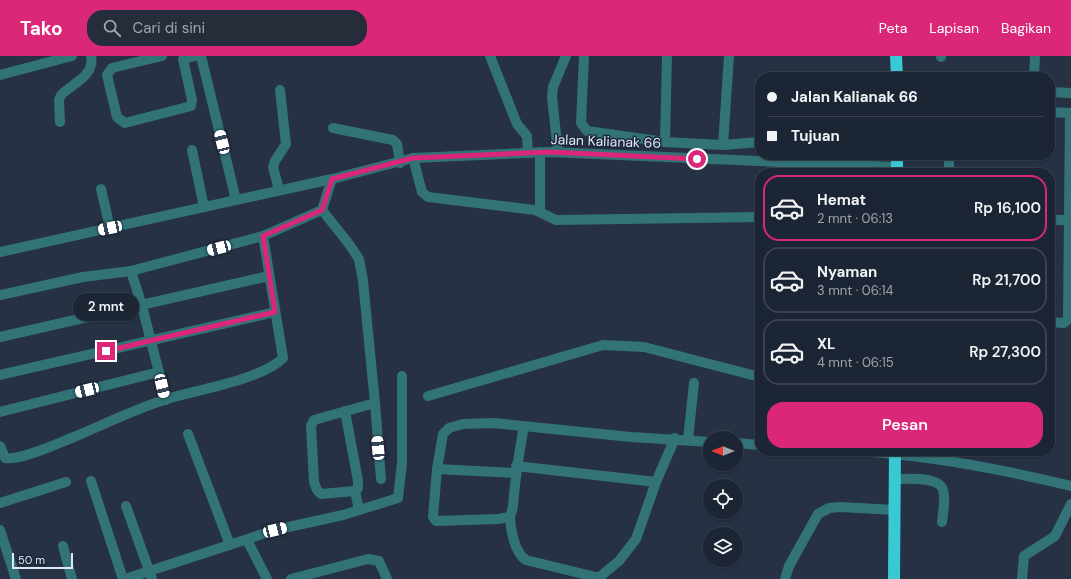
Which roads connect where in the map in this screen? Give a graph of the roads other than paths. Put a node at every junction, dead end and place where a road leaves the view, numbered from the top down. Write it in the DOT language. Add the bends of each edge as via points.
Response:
graph roads {
  1 [pos="72,56"];
  2 [pos="91,56"];
  3 [pos="162,56"];
  4 [pos="196,56"];
  5 [pos="201,56"];
  6 [pos="490,56"];
  7 [pos="566,56"];
  8 [pos="584,56"];
  9 [pos="667,56"];
  10 [pos="729,56"];
  11 [pos="896,56"];
  12 [pos="1036,56"];
  13 [pos="182,58"];
  14 [pos="897,72"];
  15 [pos="1034,72"];
  16 [pos="0,75"];
  17 [pos="280,90"];
  18 [pos="1055,92"];
  19 [pos="1071,93"];
  20 [pos="1055,112"];
  21 [pos="1071,113"];
  22 [pos="60,122"];
  23 [pos="334,128"];
  24 [pos="665,142"];
  25 [pos="755,142"];
  26 [pos="723,145"];
  27 [pos="192,150"];
  28 [pos="540,152"];
  29 [pos="558,152"];
  30 [pos="528,153"];
  31 [pos="413,158"];
  32 [pos="1070,160"];
  33 [pos="400,163"];
  34 [pos="859,168"];
  35 [pos="332,179"];
  36 [pos="101,189"];
  37 [pos="279,190"];
  38 [pos="236,200"];
  39 [pos="204,207"];
  40 [pos="322,210"];
  41 [pos="540,210"];
  42 [pos="755,217"];
  43 [pos="1055,220"];
  44 [pos="1069,220"];
  45 [pos="110,228"];
  46 [pos="263,236"];
  47 [pos="0,252"];
  48 [pos="1070,258"];
  49 [pos="131,271"];
  50 [pos="269,276"];
  51 [pos="0,295"];
  52 [pos="142,306"];
  53 [pos="275,312"];
  54 [pos="1055,322"];
  55 [pos="0,337"];
  56 [pos="151,340"];
  57 [pos="159,372"];
  58 [pos="0,375"];
  59 [pos="755,375"];
  60 [pos="402,376"];
  61 [pos="694,383"];
  62 [pos="428,396"];
  63 [pos="166,400"];
  64 [pos="375,403"];
  65 [pos="345,411"];
  66 [pos="0,412"];
  67 [pos="524,426"];
  68 [pos="188,434"];
  69 [pos="675,438"];
  70 [pos="688,440"];
  71 [pos="703,441"];
  72 [pos="743,444"];
  73 [pos="755,445"];
  74 [pos="0,446"];
  75 [pos="895,456"];
  76 [pos="920,456"];
  77 [pos="437,469"];
  78 [pos="516,469"];
  79 [pos="381,479"];
  80 [pos="896,479"];
  81 [pos="91,481"];
  82 [pos="66,482"];
  83 [pos="656,482"];
  84 [pos="1071,486"];
  85 [pos="355,492"];
  86 [pos="0,503"];
  87 [pos="1071,504"];
  88 [pos="126,506"];
  89 [pos="359,510"];
  90 [pos="895,510"];
  91 [pos="510,517"];
  92 [pos="942,522"];
  93 [pos="0,530"];
  94 [pos="247,540"];
  95 [pos="230,545"];
  96 [pos="62,546"];
  97 [pos="4,554"];
  98 [pos="150,575"];
  99 [pos="599,578"];
  100 [pos="16,579"];
  101 [pos="72,579"];
  102 [pos="124,579"];
  103 [pos="267,579"];
  104 [pos="291,579"];
  105 [pos="387,579"];
  106 [pos="785,579"];
  107 [pos="894,579"];
  108 [pos="1022,579"];
  1 -- 16 [label="lane"];
  2 -- 22 [label="lane" via="88,73 61,95"];
  3 -- 13 [label="lane" via="112,68 108,72 120,121 125,123 191,106 192,100"];
  4 -- 13 [label="lane"];
  5 -- 38 [label="lane"];
  6 -- 30 [label="lane" via="517,124 526,136"];
  7 -- 29 [label="lane" via="553,87 552,97"];
  8 -- 24 [label="lane" via="581,123 584,129 591,133"];
  9 -- 24 [label="lane"];
  10 -- 26 [label="lane"];
  11 -- 14 [label="highway"];
  12 -- 15 [label="lane"];
  17 -- 37 [label="lane" via="286,144 274,161 273,167"];
  18 -- 19 [label="lane"];
  20 -- 21 [label="lane"];
  21 -- 32 [label="lane"];
  23 -- 33 [label="lane" via="393,140 397,144"];
  24 -- 26 [label="lane"];
  25 -- 26 [label="lane"];
  27 -- 39 [label="lane"];
  28 -- 29 [label="lane, Jalan Kalianak 66"];
  28 -- 30 [label="lane, Jalan Kalianak 66"];
  28 -- 41 [label="lane"];
  29 -- 34 [label="lane, Jalan Kalianak 66"];
  30 -- 31 [label="lane, Jalan Kalianak 66"];
  31 -- 33 [label="lane, Jalan Kalianak 66"];
  31 -- 41 [label="lane" via="422,192 428,197"];
  32 -- 44 [label="lane"];
  33 -- 35 [label="lane, Jalan Kalianak 66"];
  35 -- 37 [label="lane, Jalan Kalianak 66"];
  35 -- 40 [label="lane"];
  36 -- 45 [label="lane"];
  37 -- 38 [label="lane, Jalan Kalianak 66"];
  38 -- 39 [label="lane, Jalan Kalianak 66"];
  39 -- 45 [label="lane, Jalan Kalianak 66"];
  40 -- 46 [label="lane"];
  40 -- 64 [label="lane" via="359,259"];
  41 -- 42 [label="lane" via="549,218 556,220"];
  43 -- 44 [label="lane"];
  44 -- 48 [label="lane"];
  45 -- 47 [label="lane, Jalan Kalianak 66"];
  46 -- 49 [label="lane"];
  46 -- 50 [label="lane"];
  48 -- 54 [label="lane" via="1068,319 1064,323"];
  49 -- 51 [label="lane" via="83,277"];
  49 -- 52 [label="lane"];
  50 -- 52 [label="lane"];
  50 -- 53 [label="lane"];
  52 -- 55 [label="lane"];
  52 -- 56 [label="lane"];
  53 -- 56 [label="lane"];
  53 -- 63 [label="lane" via="283,358 277,364 253,374"];
  56 -- 57 [label="lane"];
  56 -- 58 [label="lane"];
  57 -- 63 [label="lane"];
  57 -- 66 [label="lane"];
  59 -- 62 [label="lane" via="644,347 603,345"];
  60 -- 89 [label="lane" via="400,492 398,498"];
  61 -- 70 [label="lane"];
  63 -- 74 [label="lane" via="54,445 13,458 5,458"];
  64 -- 65 [label="lane"];
  64 -- 79 [label="lane"];
  65 -- 85 [label="lane" via="358,481"];
  65 -- 85 [label="lane" via="314,420 311,426 314,482 321,494"];
  67 -- 69 [label="lane" via="631,437"];
  67 -- 77 [label="lane" via="494,423 463,424 449,428 443,434"];
  67 -- 78 [label="lane"];
  68 -- 95 [label="lane"];
  69 -- 70 [label="lane"];
  69 -- 83 [label="lane"];
  70 -- 71 [label="lane"];
  72 -- 73 [label="lane"];
  75 -- 80 [label="highway"];
  76 -- 84 [label="lane" via="1009,470"];
  77 -- 78 [label="lane"];
  77 -- 91 [label="lane" via="433,517 436,521"];
  78 -- 83 [label="lane"];
  78 -- 91 [label="lane" via="513,510"];
  80 -- 90 [label="highway"];
  80 -- 92 [label="lane" via="932,480 940,484 943,493"];
  81 -- 102 [label="lane"];
  82 -- 86 [label="lane"];
  83 -- 99 [label="lane" via="636,539 620,561"];
  85 -- 89 [label="lane"];
  87 -- 108 [label="lane" via="1055,536 1024,556"];
  88 -- 98 [label="lane"];
  89 -- 94 [label="lane" via="275,530"];
  90 -- 106 [label="lane" via="840,507 829,508 818,514 788,566"];
  90 -- 107 [label="highway"];
  91 -- 99 [label="lane" via="520,556 526,560"];
  93 -- 97 [label="lane"];
  94 -- 95 [label="lane"];
  94 -- 103 [label="lane"];
  95 -- 98 [label="lane"];
  96 -- 101 [label="lane"];
  97 -- 100 [label="lane"];
  98 -- 102 [label="lane"];
  104 -- 105 [label="lane" via="368,559 379,561"];
}
